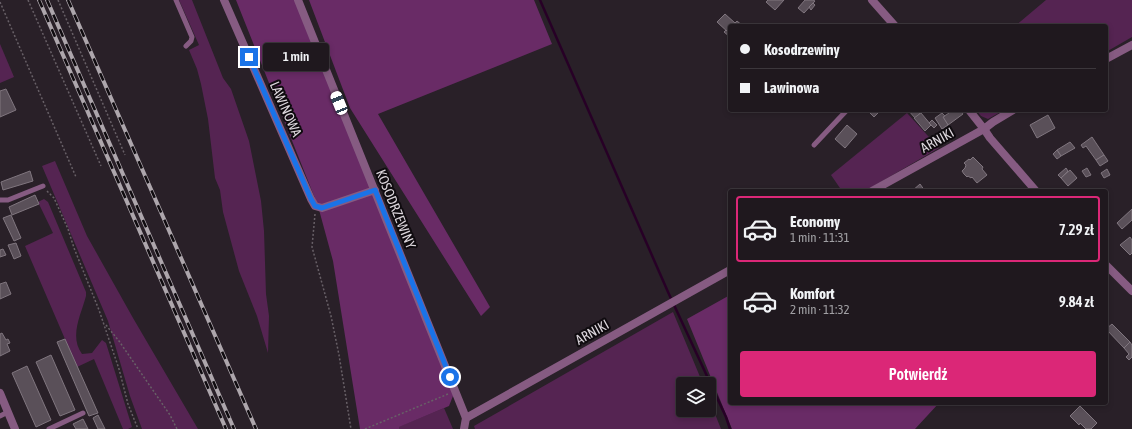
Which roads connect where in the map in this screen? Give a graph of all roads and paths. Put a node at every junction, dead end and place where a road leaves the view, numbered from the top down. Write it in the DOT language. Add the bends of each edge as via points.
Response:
graph roads {
  1 [pos="28,0"];
  2 [pos="58,0"];
  3 [pos="176,0"];
  4 [pos="224,0"];
  5 [pos="298,0"];
  6 [pos="872,0"];
  7 [pos="0,2"];
  8 [pos="893,24"];
  9 [pos="1132,45"];
  10 [pos="186,46"];
  11 [pos="1108,58"];
  12 [pos="845,112"];
  13 [pos="971,112"];
  14 [pos="1010,112"];
  15 [pos="984,129"];
  16 [pos="814,145"];
  17 [pos="126,155"];
  18 [pos="101,166"];
  19 [pos="76,177"];
  20 [pos="43,186"];
  21 [pos="876,189"];
  22 [pos="1034,189"];
  23 [pos="375,190"];
  24 [pos="0,200"];
  25 [pos="315,206"];
  26 [pos="1108,267"];
  27 [pos="728,271"];
  28 [pos="1132,291"];
  29 [pos="104,323"];
  30 [pos="455,391"];
  31 [pos="0,393"];
  32 [pos="8,412"];
  33 [pos="83,413"];
  34 [pos="0,416"];
  35 [pos="466,418"];
  36 [pos="15,429"];
  37 [pos="49,429"];
  38 [pos="138,429"];
  39 [pos="177,429"];
  40 [pos="351,429"];
  41 [pos="365,429"];
  42 [pos="464,429"];
  1 -- 18 [label="path"];
  2 -- 17 [label="path"];
  3 -- 10 [label="lane" via="192,37"];
  4 -- 25 [label="street, LAWINOWA"];
  5 -- 23 [label="street, KOSODRZEWINY"];
  6 -- 8 [label="street"];
  7 -- 19 [label="path"];
  9 -- 11 [label="street"];
  12 -- 16 [label="lane"];
  13 -- 15 [label="street"];
  14 -- 15 [label="street, ARNIKI"];
  15 -- 21 [label="street, ARNIKI"];
  15 -- 22 [label="street"];
  20 -- 24 [label="lane" via="8,200"];
  20 -- 29 [label="path" via="54,198 68,229"];
  23 -- 25 [label="street" via="322,208"];
  23 -- 30 [label="street, KOSODRZEWINY"];
  25 -- 40 [label="path" via="312,247 331,316"];
  26 -- 28 [label="street"];
  27 -- 35 [label="street, ARNIKI"];
  29 -- 38 [label="path"];
  29 -- 39 [label="path" via="170,415"];
  30 -- 35 [label="street, KOSODRZEWINY"];
  30 -- 41 [label="path"];
  31 -- 32 [label="street"];
  32 -- 34 [label="lane"];
  32 -- 36 [label="street"];
  33 -- 37 [label="lane"];
  35 -- 42 [label="street"];
}
